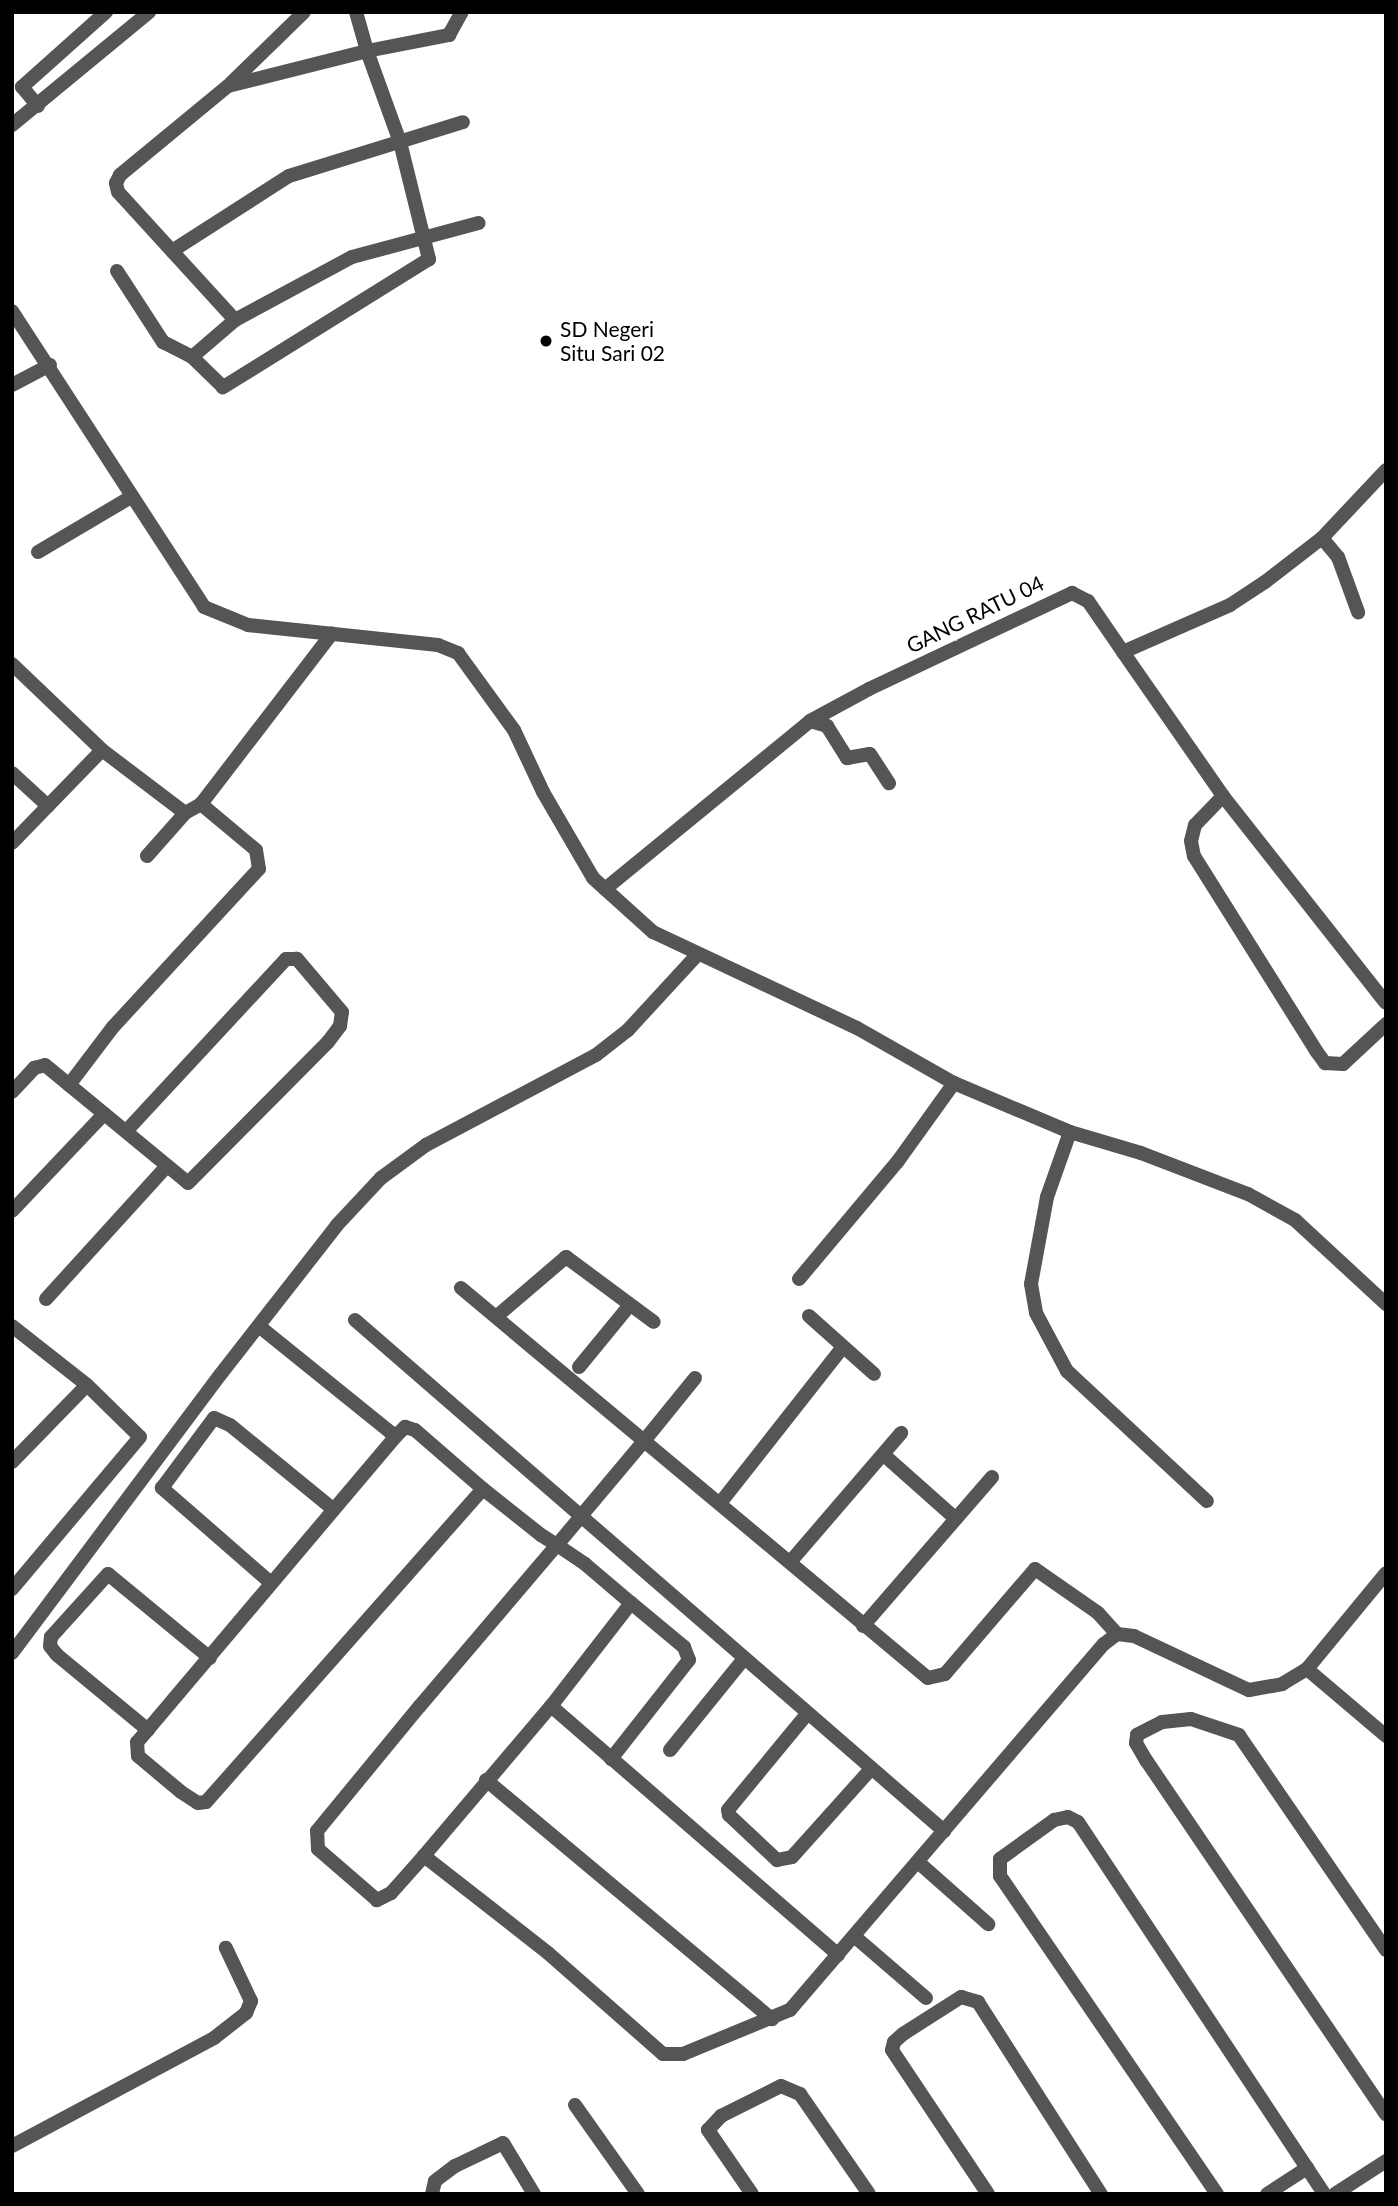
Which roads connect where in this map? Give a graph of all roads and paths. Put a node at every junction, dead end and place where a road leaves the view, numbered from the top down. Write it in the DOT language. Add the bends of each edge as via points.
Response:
graph roads {
  1 [pos="106,12"];
  2 [pos="149,12"];
  3 [pos="304,12"];
  4 [pos="356,12"];
  5 [pos="461,12"];
  6 [pos="366,51"];
  7 [pos="228,86"];
  8 [pos="38,106"];
  9 [pos="463,122"];
  10 [pos="12,125"];
  11 [pos="400,142"];
  12 [pos="479,223"];
  13 [pos="428,240"];
  14 [pos="172,250"];
  15 [pos="117,271"];
  16 [pos="12,311"];
  17 [pos="235,320"];
  18 [pos="192,357"];
  19 [pos="50,365"];
  20 [pos="12,386"];
  21 [pos="1386,470"];
  22 [pos="131,497"];
  23 [pos="1322,538"];
  24 [pos="38,552"];
  25 [pos="1358,611"];
  26 [pos="332,633"];
  27 [pos="1124,652"];
  28 [pos="12,664"];
  29 [pos="810,721"];
  30 [pos="102,750"];
  31 [pos="12,773"];
  32 [pos="889,783"];
  33 [pos="1223,796"];
  34 [pos="201,804"];
  35 [pos="48,806"];
  36 [pos="186,813"];
  37 [pos="12,843"];
  38 [pos="148,856"];
  39 [pos="606,889"];
  40 [pos="697,955"];
  41 [pos="1386,1003"];
  42 [pos="1386,1024"];
  43 [pos="954,1083"];
  44 [pos="69,1084"];
  45 [pos="12,1092"];
  46 [pos="104,1114"];
  47 [pos="126,1131"];
  48 [pos="1070,1132"];
  49 [pos="165,1168"];
  50 [pos="12,1211"];
  51 [pos="799,1279"];
  52 [pos="461,1288"];
  53 [pos="46,1299"];
  54 [pos="1386,1304"];
  55 [pos="630,1306"];
  56 [pos="498,1316"];
  57 [pos="808,1316"];
  58 [pos="355,1320"];
  59 [pos="654,1322"];
  60 [pos="260,1327"];
  61 [pos="15,1334"];
  62 [pos="844,1347"];
  63 [pos="579,1367"];
  64 [pos="874,1374"];
  65 [pos="695,1378"];
  66 [pos="87,1385"];
  67 [pos="901,1433"];
  68 [pos="396,1436"];
  69 [pos="644,1441"];
  70 [pos="884,1455"];
  71 [pos="12,1462"];
  72 [pos="992,1476"];
  73 [pos="483,1489"];
  74 [pos="1208,1501"];
  75 [pos="721,1502"];
  76 [pos="333,1509"];
  77 [pos="581,1516"];
  78 [pos="956,1519"];
  79 [pos="556,1545"];
  80 [pos="791,1561"];
  81 [pos="1386,1573"];
  82 [pos="271,1583"];
  83 [pos="12,1589"];
  84 [pos="631,1603"];
  85 [pos="863,1626"];
  86 [pos="1117,1634"];
  87 [pos="12,1653"];
  88 [pos="210,1658"];
  89 [pos="743,1660"];
  90 [pos="1307,1669"];
  91 [pos="551,1706"];
  92 [pos="807,1714"];
  93 [pos="1383,1729"];
  94 [pos="148,1730"];
  95 [pos="670,1750"];
  96 [pos="611,1759"];
  97 [pos="870,1770"];
  98 [pos="486,1780"];
  99 [pos="944,1831"];
  100 [pos="424,1856"];
  101 [pos="918,1862"];
  102 [pos="988,1924"];
  103 [pos="853,1936"];
  104 [pos="226,1948"];
  105 [pos="1386,1950"];
  106 [pos="838,1955"];
  107 [pos="926,1997"];
  108 [pos="772,2019"];
  109 [pos="575,2105"];
  110 [pos="1386,2114"];
  111 [pos="12,2146"];
  112 [pos="1386,2161"];
  113 [pos="1307,2168"];
  114 [pos="432,2194"];
  115 [pos="534,2194"];
  116 [pos="638,2194"];
  117 [pos="752,2194"];
  118 [pos="869,2194"];
  119 [pos="988,2194"];
  120 [pos="1101,2194"];
  121 [pos="1217,2194"];
  122 [pos="1267,2194"];
  123 [pos="1324,2194"];
  124 [pos="1335,2194"];
  1 -- 8 [label="street" via="22,87"];
  2 -- 8 [label="street"];
  3 -- 7 [label="street"];
  4 -- 6 [label="street"];
  5 -- 6 [label="street" via="449,35"];
  6 -- 7 [label="street"];
  6 -- 11 [label="street"];
  7 -- 14 [label="street" via="116,183 118,192"];
  8 -- 10 [label="street"];
  9 -- 11 [label="street"];
  11 -- 13 [label="street"];
  11 -- 14 [label="street" via="289,176"];
  12 -- 13 [label="street"];
  13 -- 17 [label="street" via="352,257"];
  13 -- 18 [label="street" via="429,259 422,265 231,386 216,383"];
  14 -- 17 [label="street"];
  15 -- 18 [label="street" via="163,342"];
  16 -- 19 [label="street"];
  17 -- 18 [label="street"];
  19 -- 20 [label="street"];
  19 -- 22 [label="street"];
  21 -- 23 [label="street"];
  22 -- 24 [label="street"];
  22 -- 26 [label="street" via="204,607 248,625"];
  23 -- 25 [label="street" via="1338,557"];
  23 -- 27 [label="street" via="1230,605"];
  26 -- 34 [label="street"];
  26 -- 39 [label="street" via="438,645 458,653 514,730 570,843"];
  27 -- 29 [label="street, GANG RATU 04" via="1088,601 1072,593"];
  27 -- 33 [label="street"];
  28 -- 30 [label="street"];
  29 -- 32 [label="street" via="827,726 851,760 870,754"];
  29 -- 39 [label="street, GANG RATU 04"];
  30 -- 35 [label="street"];
  30 -- 36 [label="street"];
  31 -- 35 [label="street"];
  33 -- 41 [label="street"];
  33 -- 42 [label="street" via="1195,825 1194,856 1317,1052 1325,1063 1343,1064"];
  34 -- 36 [label="street"];
  34 -- 44 [label="street" via="256,850 259,870 113,1027"];
  35 -- 37 [label="street"];
  36 -- 38 [label="street"];
  39 -- 40 [label="street" via="653,932"];
  40 -- 43 [label="street" via="857,1028"];
  40 -- 60 [label="street" via="628,1030 596,1055 436,1139 381,1178 337,1224"];
  43 -- 48 [label="street"];
  43 -- 51 [label="street" via="898,1161"];
  44 -- 45 [label="street" via="38,1065"];
  44 -- 46 [label="street"];
  46 -- 47 [label="street"];
  46 -- 50 [label="street"];
  47 -- 49 [label="street"];
  47 -- 49 [label="street" via="286,958 297,959 342,1012 340,1026 196,1178 185,1181"];
  48 -- 54 [label="street" via="1141,1153 1248,1194 1295,1220"];
  48 -- 74 [label="street" via="1047,1197 1031,1284 1036,1313 1067,1371"];
  49 -- 53 [label="street"];
  52 -- 56 [label="street"];
  55 -- 56 [label="street" via="566,1257"];
  55 -- 59 [label="street"];
  55 -- 63 [label="street"];
  56 -- 69 [label="street"];
  57 -- 62 [label="street"];
  58 -- 77 [label="street"];
  60 -- 68 [label="street"];
  60 -- 87 [label="street" via="123,1501"];
  61 -- 66 [label="street"];
  62 -- 64 [label="street"];
  62 -- 75 [label="street"];
  65 -- 69 [label="street"];
  66 -- 71 [label="street"];
  66 -- 83 [label="street" via="139,1439"];
  67 -- 70 [label="street"];
  68 -- 73 [label="street" via="405,1427 415,1430"];
  68 -- 76 [label="street"];
  69 -- 75 [label="street"];
  69 -- 77 [label="street"];
  70 -- 78 [label="street"];
  70 -- 80 [label="street"];
  72 -- 78 [label="street"];
  73 -- 79 [label="street"];
  73 -- 94 [label="street" via="206,1802 198,1803 181,1793 138,1756 137,1742"];
  75 -- 80 [label="street"];
  76 -- 82 [label="street"];
  76 -- 82 [label="street" via="230,1425 214,1418 162,1488"];
  77 -- 79 [label="street"];
  77 -- 89 [label="street"];
  78 -- 85 [label="street"];
  79 -- 84 [label="street"];
  79 -- 100 [label="street" via="317,1831 315,1840 318,1849 377,1900 391,1893"];
  80 -- 85 [label="street"];
  81 -- 90 [label="street"];
  82 -- 88 [label="street"];
  84 -- 91 [label="street"];
  84 -- 96 [label="street" via="684,1647 690,1660"];
  85 -- 86 [label="street" via="928,1678 937,1678 1035,1569 1098,1613"];
  86 -- 90 [label="street" via="1135,1636 1249,1690 1282,1684"];
  86 -- 99 [label="street"];
  88 -- 94 [label="street"];
  88 -- 94 [label="street" via="108,1574 51,1637 50,1646 57,1655"];
  89 -- 92 [label="street"];
  89 -- 95 [label="street"];
  90 -- 93 [label="street"];
  91 -- 96 [label="street"];
  91 -- 98 [label="street"];
  92 -- 97 [label="street"];
  92 -- 97 [label="street" via="728,1810 777,1860 792,1857"];
  96 -- 106 [label="street"];
  97 -- 99 [label="street"];
  98 -- 100 [label="street"];
  98 -- 108 [label="street"];
  99 -- 101 [label="street"];
  100 -- 108 [label="street" via="548,1954 663,2054 683,2054"];
  101 -- 102 [label="street"];
  101 -- 103 [label="street"];
  103 -- 106 [label="street"];
  103 -- 107 [label="street"];
  104 -- 111 [label="street" via="251,2001 246,2013 214,2038"];
  105 -- 110 [label="street" via="1239,1735 1191,1719 1162,1722 1137,1735 1136,1743 1146,1760"];
  106 -- 108 [label="street" via="790,2010"];
  109 -- 116 [label="street"];
  112 -- 124 [label="street"];
  113 -- 121 [label="street" via="1078,1822 1068,1817 1054,1820 1000,1859 1000,1876"];
  113 -- 122 [label="street"];
  113 -- 123 [label="street"];
  114 -- 115 [label="street" via="435,2182 455,2166 503,2143"];
  117 -- 118 [label="street" via="708,2130 721,2116 782,2086 800,2094"];
  119 -- 120 [label="street" via="892,2050 903,2034 961,1997 978,2002"];
}
